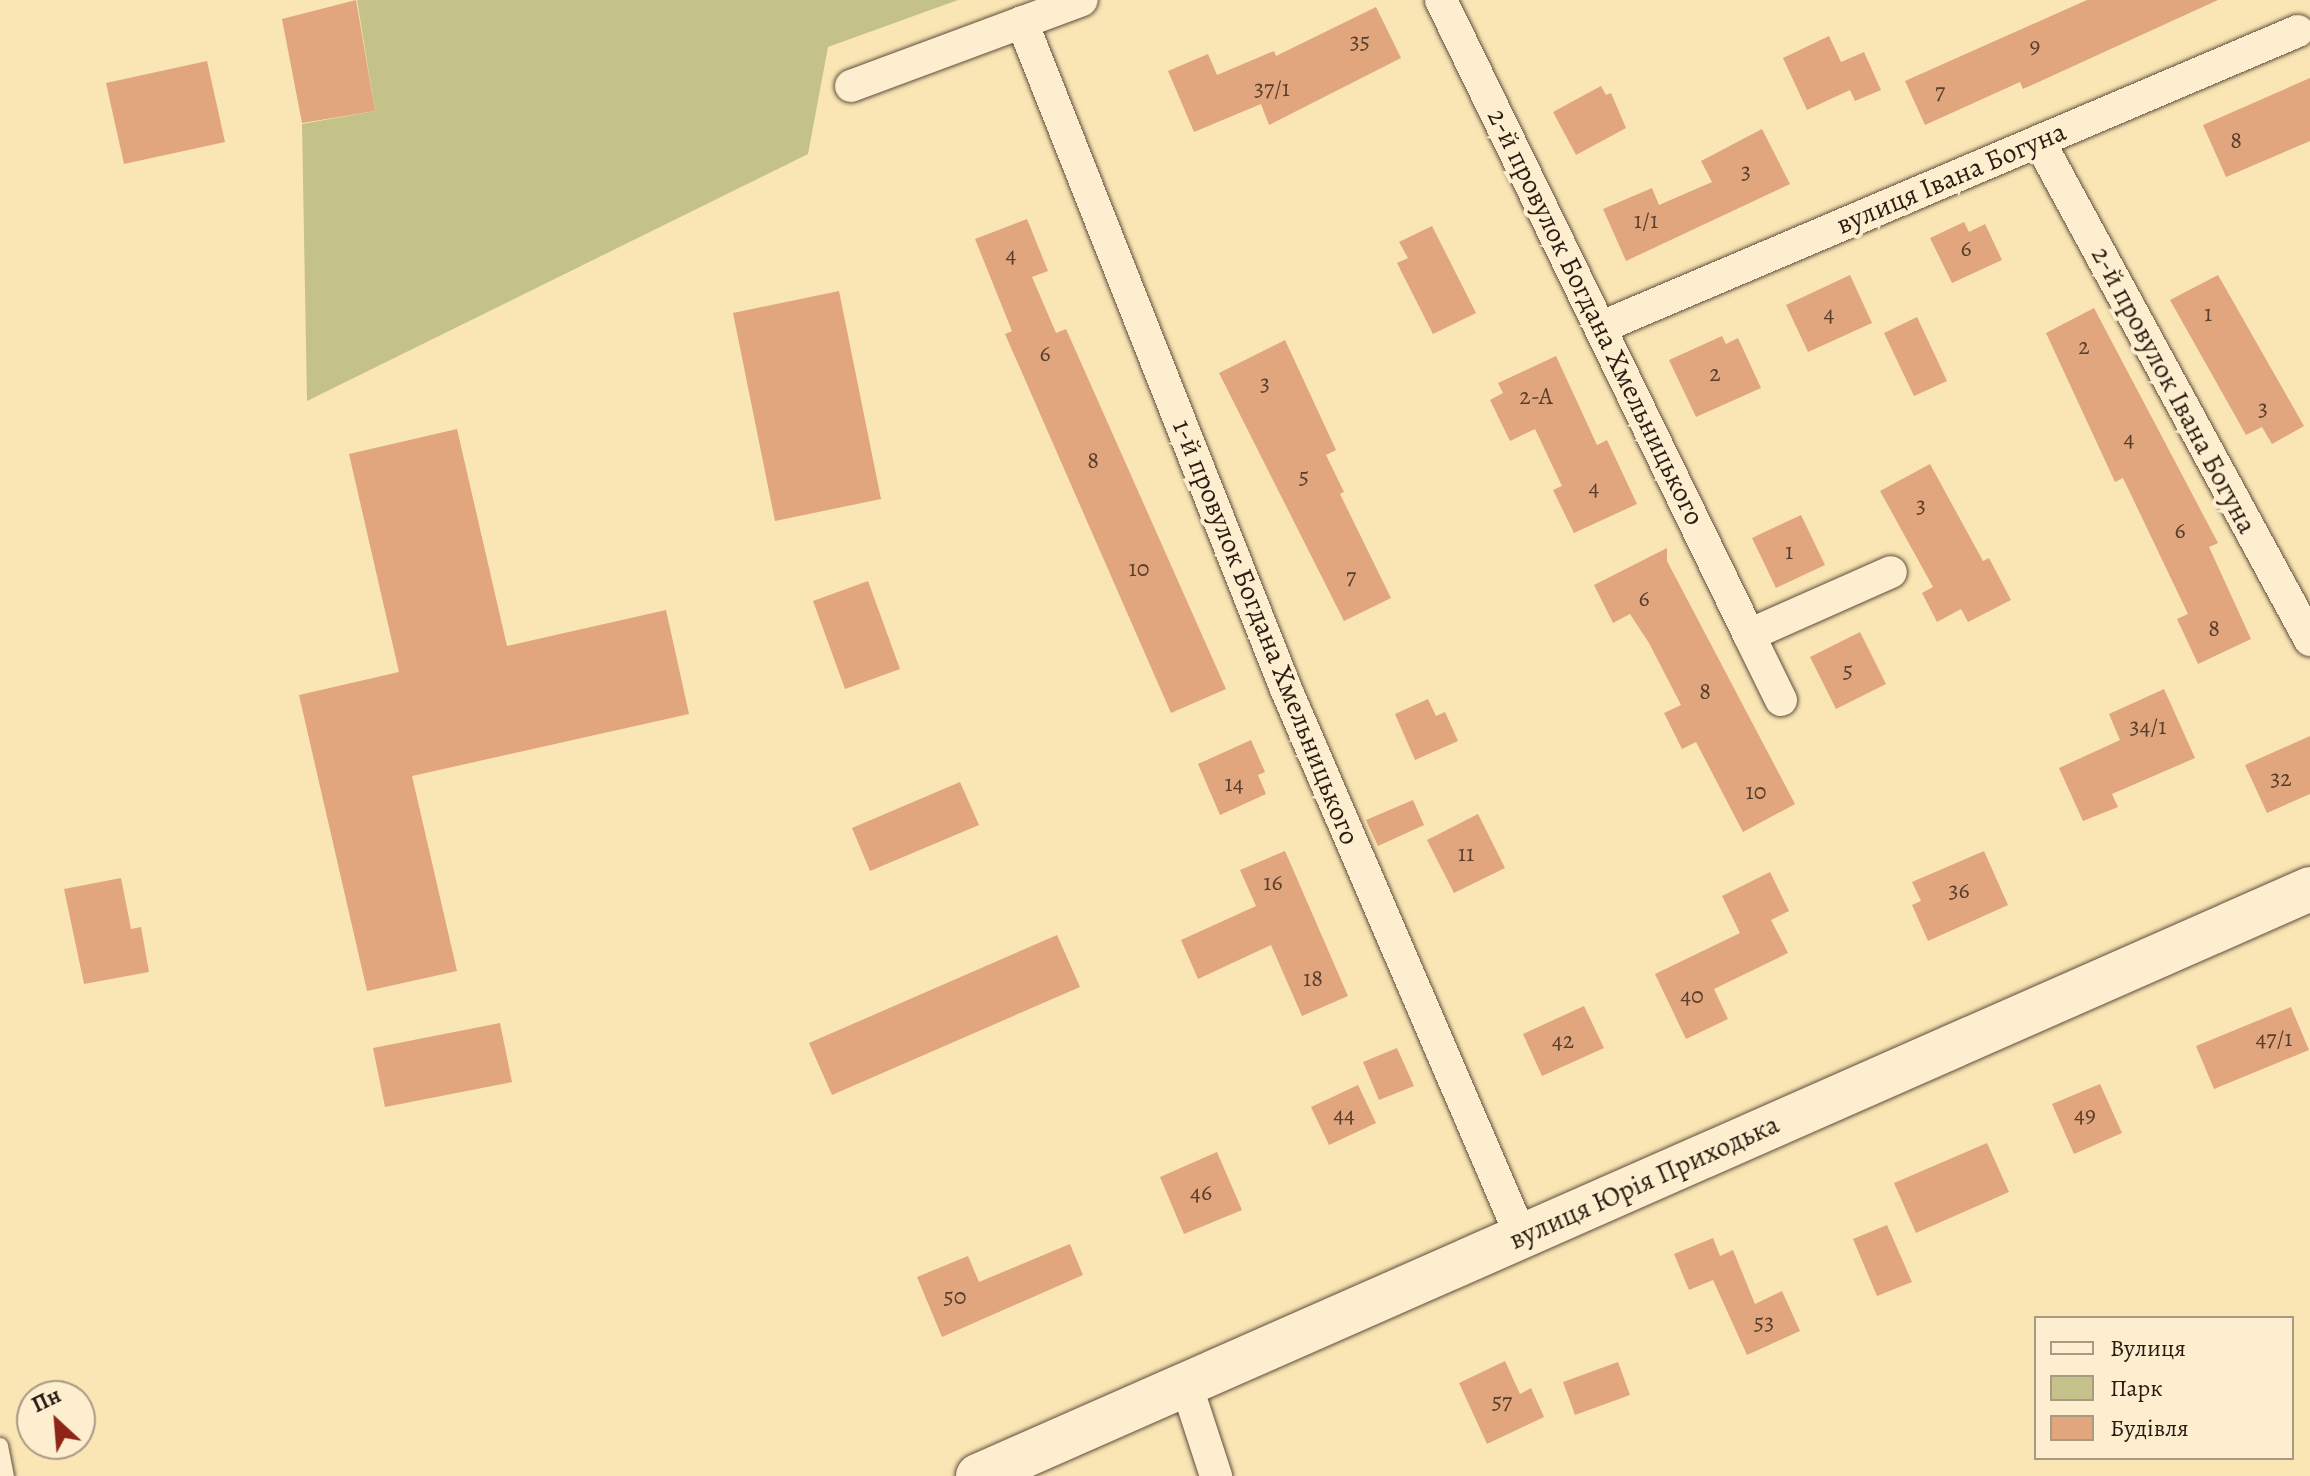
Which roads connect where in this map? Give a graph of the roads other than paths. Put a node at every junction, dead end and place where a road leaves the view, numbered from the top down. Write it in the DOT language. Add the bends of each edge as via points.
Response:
graph roads {
  1 [pos="1082,0"];
  2 [pos="1441,0"];
  3 [pos="1022,22"];
  4 [pos="2298,31"];
  5 [pos="851,86"];
  6 [pos="2039,141"];
  7 [pos="1604,326"];
  8 [pos="1891,572"];
  9 [pos="1749,635"];
  10 [pos="2310,640"];
  11 [pos="1781,700"];
  12 [pos="2310,889"];
  13 [pos="1521,1236"];
  14 [pos="1186,1384"];
  15 [pos="0,1446"];
  16 [pos="6,1476"];
  17 [pos="978,1476"];
  18 [pos="1216,1476"];
  1 -- 3 [label="street"];
  2 -- 7 [label="street, 2-й провулок Богдана Хмельницького"];
  3 -- 5 [label="street"];
  3 -- 13 [label="street, 1-й провулок Богдана Хмельницького" via="1286,689"];
  4 -- 6 [label="street, вулиця Івана Богуна"];
  6 -- 7 [label="street, вулиця Івана Богуна"];
  6 -- 10 [label="street, 2-й провулок Івана Богуна"];
  7 -- 9 [label="street, 2-й провулок Богдана Хмельницького"];
  8 -- 9 [label="street"];
  9 -- 11 [label="street, 2-й провулок Богдана Хмельницького"];
  12 -- 13 [label="street, вулиця Юрія Приходька"];
  13 -- 14 [label="street, вулиця Юрія Приходька"];
  14 -- 17 [label="street, вулиця Юрія Приходька"];
  14 -- 18 [label="street"];
  15 -- 16 [label="lane"];
}
